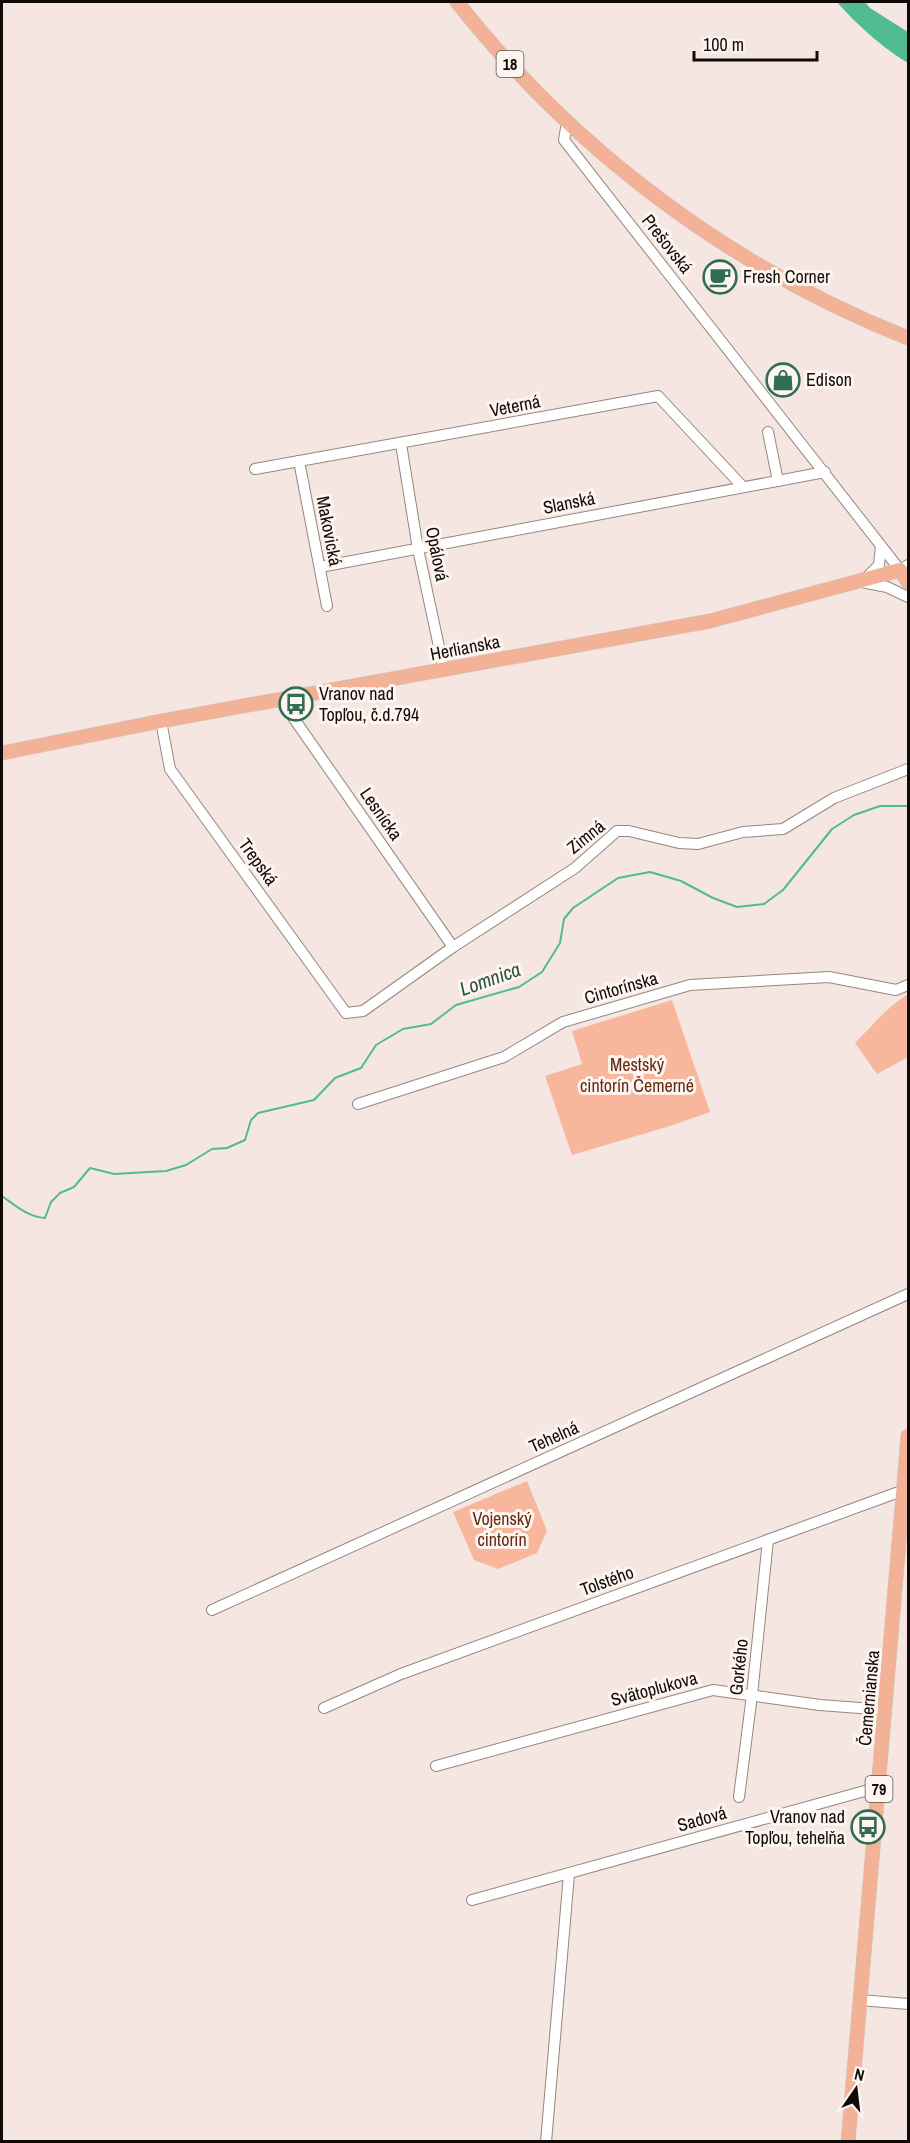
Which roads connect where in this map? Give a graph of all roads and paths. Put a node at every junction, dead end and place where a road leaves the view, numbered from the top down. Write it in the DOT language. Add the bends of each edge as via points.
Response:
graph roads {
  1 [pos="457,2"];
  2 [pos="567,122"];
  3 [pos="909,338"];
  4 [pos="768,432"];
  5 [pos="401,444"];
  6 [pos="299,461"];
  7 [pos="255,469"];
  8 [pos="825,472"];
  9 [pos="778,481"];
  10 [pos="743,487"];
  11 [pos="881,546"];
  12 [pos="418,549"];
  13 [pos="320,567"];
  14 [pos="904,567"];
  15 [pos="861,579"];
  16 [pos="909,582"];
  17 [pos="909,597"];
  18 [pos="327,606"];
  19 [pos="444,670"];
  20 [pos="281,700"];
  21 [pos="161,722"];
  22 [pos="2,753"];
  23 [pos="909,769"];
  24 [pos="453,947"];
  25 [pos="909,985"];
  26 [pos="346,1013"];
  27 [pos="358,1104"];
  28 [pos="909,1294"];
  29 [pos="909,1436"];
  30 [pos="903,1492"];
  31 [pos="768,1540"];
  32 [pos="212,1610"];
  33 [pos="752,1695"];
  34 [pos="324,1708"];
  35 [pos="885,1710"];
  36 [pos="436,1766"];
  37 [pos="879,1787"];
  38 [pos="739,1797"];
  39 [pos="569,1874"];
  40 [pos="472,1900"];
  41 [pos="860,2000"];
  42 [pos="909,2004"];
  43 [pos="546,2142"];
  44 [pos="848,2142"];
  1 -- 2 [label="main road, 18" via="495,48"];
  2 -- 3 [label="main road, 18" via="610,162 688,220 836,306"];
  2 -- 8 [label="street, Prešovská" via="564,140"];
  4 -- 9 [label="street"];
  5 -- 6 [label="street, Veterná"];
  5 -- 10 [label="street, Veterná" via="658,396"];
  5 -- 12 [label="street, Opálová"];
  6 -- 7 [label="street, Veterná"];
  6 -- 13 [label="street, Makovická"];
  8 -- 9 [label="street, Slanská"];
  8 -- 11 [label="street, Prešovská"];
  9 -- 10 [label="street, Slanská"];
  10 -- 12 [label="street, Slanská"];
  11 -- 14 [label="street, Prešovská"];
  11 -- 15 [label="street" via="879,565"];
  12 -- 13 [label="street, Slanská"];
  12 -- 19 [label="street, Opálová"];
  13 -- 18 [label="street, Makovická"];
  14 -- 15 [label="main road, Herlianska"];
  14 -- 16 [label="main road, Prešovská"];
  15 -- 17 [label="street"];
  15 -- 19 [label="main road, Herlianska" via="710,621"];
  19 -- 20 [label="main road, Herlianska"];
  20 -- 21 [label="main road, Herlianska"];
  20 -- 24 [label="street, Lesnícka"];
  21 -- 22 [label="main road, Herlianska"];
  21 -- 26 [label="street, Trepská" via="170,769"];
  23 -- 24 [label="street, Zimná" via="834,798 783,829 743,832 698,844 617,831 575,868"];
  24 -- 26 [label="street, Zimná" via="363,1011"];
  25 -- 27 [label="street, Cintorínska" via="896,990 829,977 690,985 563,1022 504,1057"];
  28 -- 32 [label="street, Tehelná"];
  29 -- 30 [label="main road, Čemernianska / 79"];
  30 -- 31 [label="street, Tolstého"];
  30 -- 35 [label="main road, Čemernianska / 79"];
  31 -- 33 [label="street, Gorkého"];
  31 -- 34 [label="street, Tolstého" via="401,1674"];
  33 -- 35 [label="street, Svätoplukova"];
  33 -- 36 [label="street, Svätoplukova" via="713,1690"];
  33 -- 38 [label="street, Gorkého"];
  35 -- 37 [label="main road, Čemernianska / 79"];
  37 -- 39 [label="street, Sadová"];
  37 -- 41 [label="main road, Čemernianska / 79"];
  39 -- 40 [label="street, Sadová"];
  39 -- 43 [label="street"];
  41 -- 42 [label="street"];
  41 -- 44 [label="main road, Čemernianska / 79"];
}
